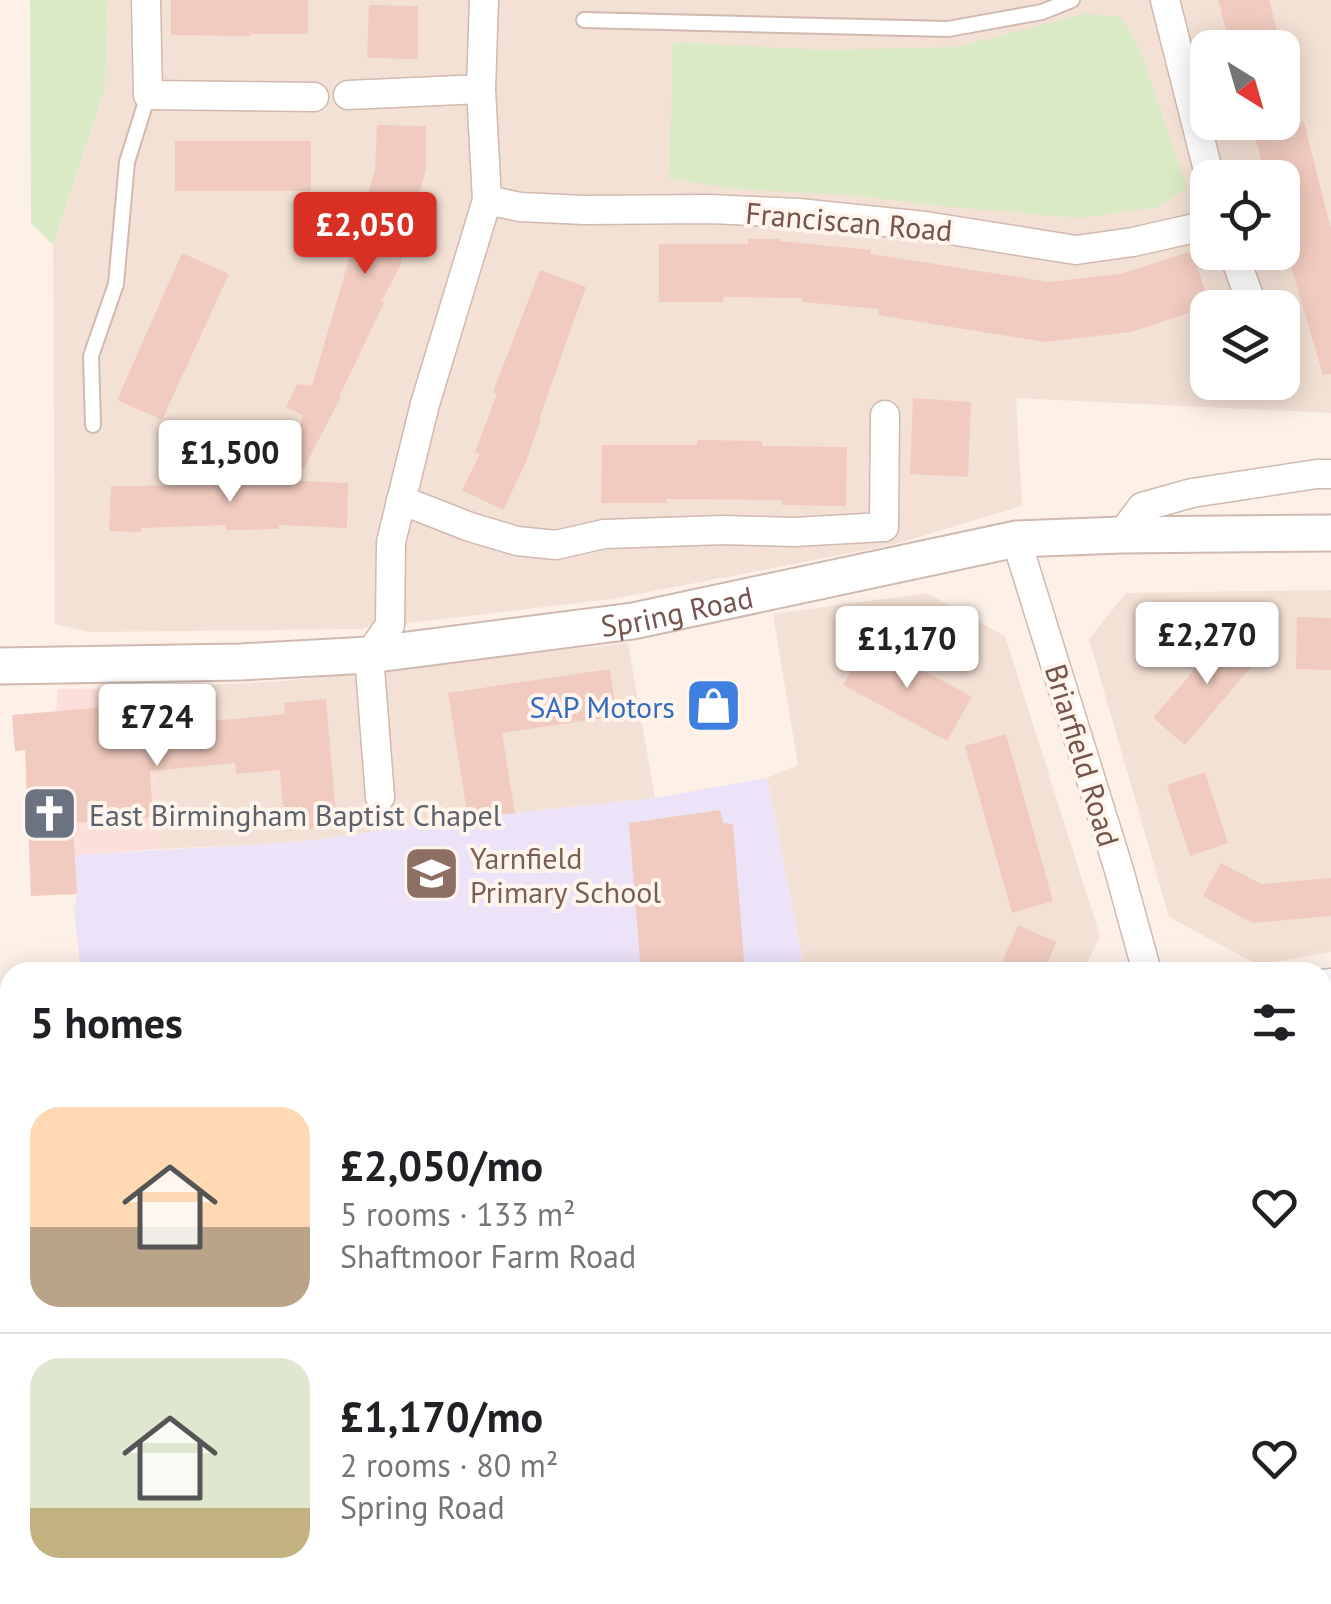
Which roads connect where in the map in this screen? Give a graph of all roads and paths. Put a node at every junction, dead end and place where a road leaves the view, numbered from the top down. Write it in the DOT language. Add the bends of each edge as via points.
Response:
graph roads {
  1 [pos="146,0"];
  2 [pos="484,0"];
  3 [pos="1072,0"];
  4 [pos="1164,0"];
  5 [pos="584,20"];
  6 [pos="481,89"];
  7 [pos="148,95"];
  8 [pos="348,95"];
  9 [pos="314,97"];
  10 [pos="1205,160"];
  11 [pos="487,200"];
  12 [pos="1190,230"];
  13 [pos="885,415"];
  14 [pos="92,424"];
  15 [pos="1331,474"];
  16 [pos="401,500"];
  17 [pos="1331,533"];
  18 [pos="1120,534"];
  19 [pos="1016,538"];
  20 [pos="369,655"];
  21 [pos="0,666"];
  22 [pos="380,798"];
  23 [pos="1145,962"];
  1 -- 7 [label="street"];
  2 -- 6 [label="street"];
  3 -- 5 [label="lane" via="948,29"];
  4 -- 10 [label="street"];
  6 -- 8 [label="street"];
  6 -- 11 [label="street"];
  7 -- 9 [label="street"];
  7 -- 14 [label="lane" via="127,162 116,284 91,356"];
  11 -- 12 [label="street, Franciscan Road" via="520,207 798,213 1076,250"];
  11 -- 16 [label="street"];
  13 -- 16 [label="street" via="884,527 604,534 556,545 486,532"];
  15 -- 18 [label="street" via="1192,493 1142,507"];
  16 -- 20 [label="street" via="391,542 390,625"];
  17 -- 18 [label="street, Spring Road"];
  18 -- 19 [label="street, Spring Road"];
  19 -- 20 [label="street, Spring Road" via="633,622"];
  19 -- 23 [label="street, Briarfield Road"];
  20 -- 21 [label="street, Spring Road"];
  20 -- 22 [label="street"];
}
